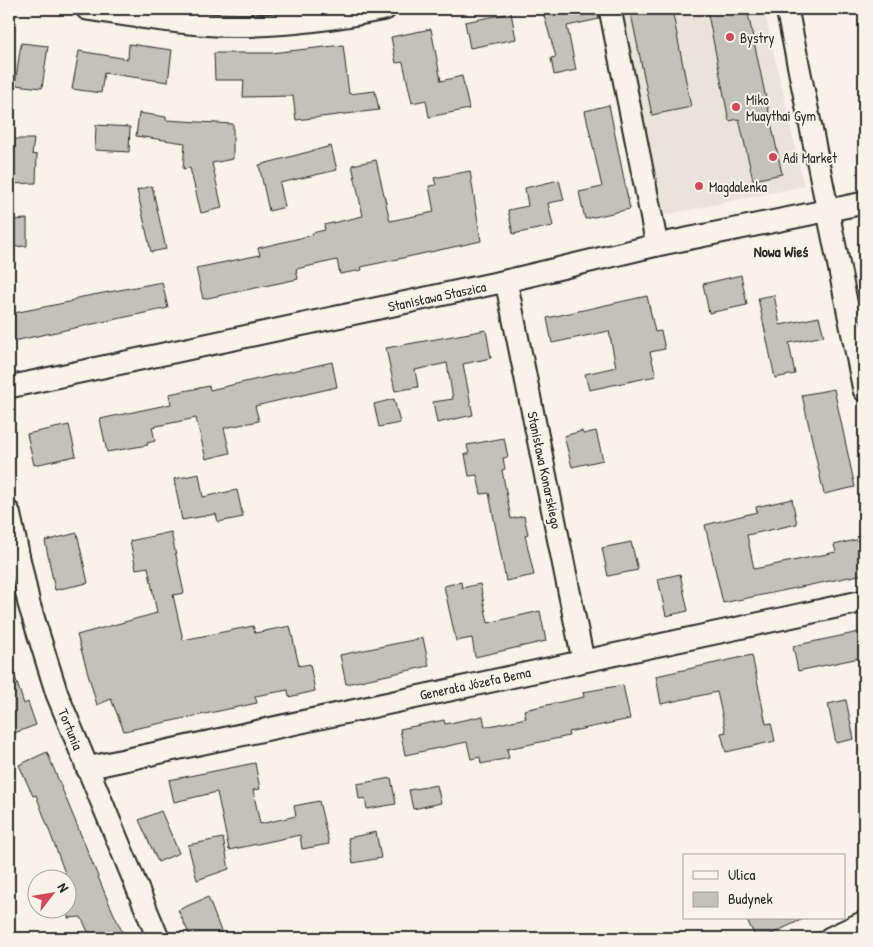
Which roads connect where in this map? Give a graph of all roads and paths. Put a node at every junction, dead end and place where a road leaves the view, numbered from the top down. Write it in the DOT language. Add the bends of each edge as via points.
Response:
graph roads {
  1 [pos="87,9"];
  2 [pos="385,9"];
  3 [pos="610,9"];
  4 [pos="787,9"];
  5 [pos="864,203"];
  6 [pos="829,211"];
  7 [pos="657,245"];
  8 [pos="506,282"];
  9 [pos="9,387"];
  10 [pos="864,390"];
  11 [pos="9,512"];
  12 [pos="864,600"];
  13 [pos="584,660"];
  14 [pos="87,768"];
  15 [pos="864,922"];
  16 [pos="158,938"];
  17 [pos="830,938"];
  1 -- 2 [label="street" via="200,24 241,25 290,23"];
  3 -- 7 [label="street"];
  4 -- 6 [label="street"];
  5 -- 6 [label="street, Stanisława Staszica"];
  6 -- 7 [label="street, Stanisława Staszica"];
  6 -- 10 [label="street"];
  7 -- 8 [label="street, Stanisława Staszica"];
  8 -- 9 [label="street, Stanisława Staszica"];
  8 -- 13 [label="street, Stanisława Konarskiego"];
  11 -- 14 [label="street, Tortunia" via="29,604 57,694"];
  12 -- 13 [label="street, Generała Józefa Bema"];
  13 -- 14 [label="street, Generała Józefa Bema"];
  14 -- 16 [label="street, Tortunia"];
  15 -- 17 [label="street"];
}
